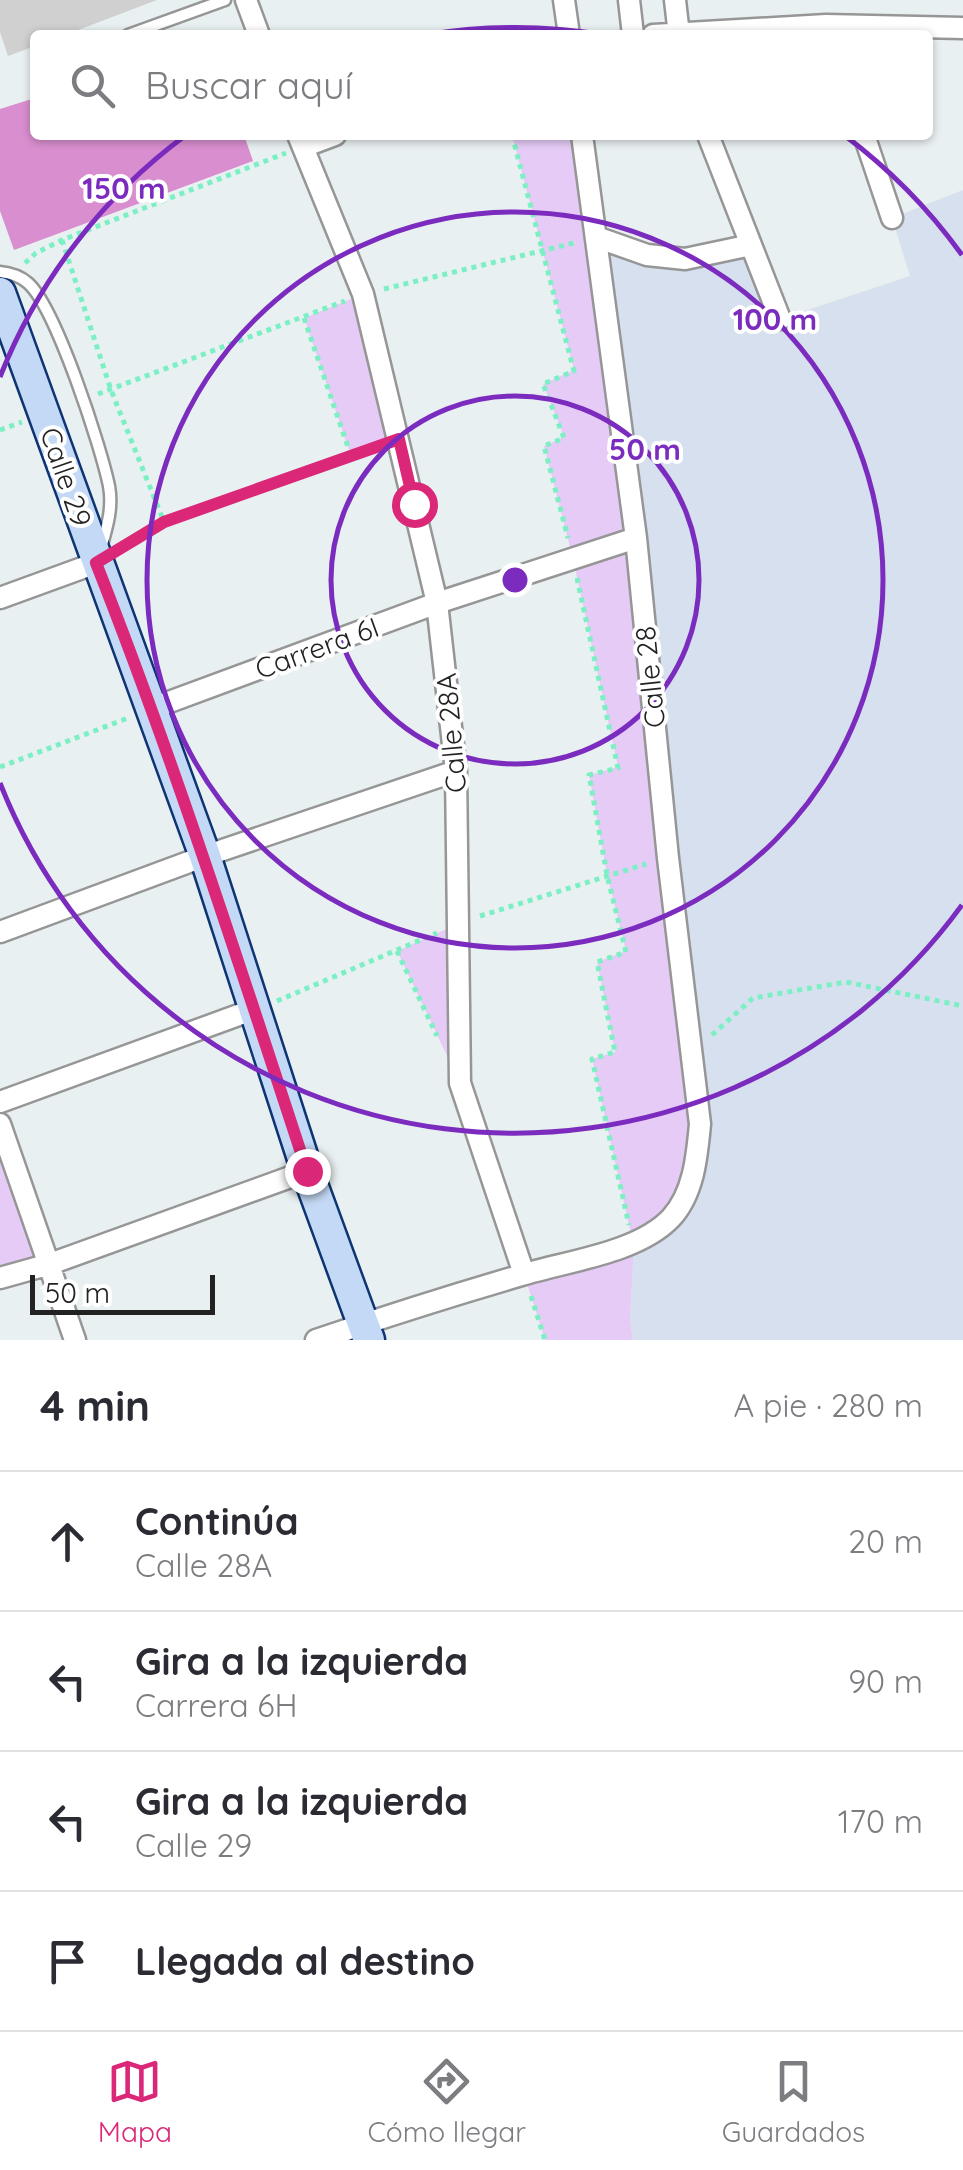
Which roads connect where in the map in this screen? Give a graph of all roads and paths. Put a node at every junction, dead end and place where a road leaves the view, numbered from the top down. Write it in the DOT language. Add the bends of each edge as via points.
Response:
graph roads {
  1 [pos="225,0"];
  2 [pos="246,0"];
  3 [pos="564,0"];
  4 [pos="630,0"];
  5 [pos="675,0"];
  6 [pos="963,28"];
  7 [pos="142,30"];
  8 [pos="257,30"];
  9 [pos="568,30"];
  10 [pos="633,30"];
  11 [pos="678,30"];
  12 [pos="828,30"];
  13 [pos="513,140"];
  14 [pos="583,140"];
  15 [pos="710,140"];
  16 [pos="866,140"];
  17 [pos="300,141"];
  18 [pos="892,218"];
  19 [pos="596,237"];
  20 [pos="62,240"];
  21 [pos="750,245"];
  22 [pos="542,251"];
  23 [pos="0,272"];
  24 [pos="7,283"];
  25 [pos="363,294"];
  26 [pos="304,318"];
  27 [pos="780,319"];
  28 [pos="111,390"];
  29 [pos="82,401"];
  30 [pos="399,439"];
  31 [pos="351,456"];
  32 [pos="164,522"];
  33 [pos="636,538"];
  34 [pos="574,559"];
  35 [pos="96,563"];
  36 [pos="0,598"];
  37 [pos="438,602"];
  38 [pos="153,708"];
  39 [pos="0,766"];
  40 [pos="456,771"];
  41 [pos="205,856"];
  42 [pos="0,932"];
  43 [pos="397,951"];
  44 [pos="963,1006"];
  45 [pos="255,1010"];
  46 [pos="692,1054"];
  47 [pos="460,1084"];
  48 [pos="0,1102"];
  49 [pos="0,1124"];
  50 [pos="307,1171"];
  51 [pos="634,1244"];
  52 [pos="50,1264"];
  53 [pos="524,1274"];
  54 [pos="0,1278"];
  55 [pos="366,1332"];
  56 [pos="75,1340"];
  57 [pos="316,1340"];
  58 [pos="545,1340"];
  1 -- 7 [label="lane"];
  2 -- 8 [label="street"];
  3 -- 9 [label="street"];
  4 -- 10 [label="street"];
  5 -- 11 [label="street"];
  6 -- 12 [label="street"];
  13 -- 22 [label="path"];
  14 -- 19 [label="street, Calle 28"];
  15 -- 21 [label="street"];
  16 -- 18 [label="street"];
  17 -- 20 [label="path"];
  17 -- 25 [label="street, Calle 28A"];
  19 -- 21 [label="street" via="685,260"];
  19 -- 22 [label="path"];
  19 -- 33 [label="street, Calle 28"];
  20 -- 24 [label="path" via="36,253"];
  20 -- 28 [label="path"];
  21 -- 27 [label="street"];
  22 -- 25 [label="path"];
  22 -- 34 [label="path" via="574,371 543,384 564,438 544,446"];
  23 -- 24 [label="lane"];
  24 -- 29 [label="lane" via="28,283 44,303"];
  24 -- 35 [label="street, Calle 29"];
  25 -- 26 [label="path"];
  25 -- 30 [label="street, Calle 28A"];
  26 -- 28 [label="path"];
  26 -- 31 [label="path"];
  28 -- 29 [label="path"];
  28 -- 32 [label="path"];
  29 -- 35 [label="lane" via="109,488 110,517"];
  30 -- 31 [label="path"];
  30 -- 37 [label="street, Calle 28A"];
  31 -- 32 [label="path"];
  32 -- 35 [label="path"];
  33 -- 34 [label="street, Carrera 6I"];
  33 -- 46 [label="street, Calle 28"];
  34 -- 37 [label="street, Carrera 6I"];
  34 -- 51 [label="path" via="618,768 588,774 626,952 597,962 615,1052 592,1058"];
  35 -- 36 [label="street"];
  35 -- 38 [label="street, Calle 29"];
  37 -- 38 [label="street, Carrera 6I"];
  37 -- 40 [label="street, Calle 28A"];
  38 -- 39 [label="path"];
  38 -- 41 [label="street, Calle 29"];
  40 -- 41 [label="street"];
  40 -- 47 [label="street, Calle 28A"];
  41 -- 42 [label="street"];
  41 -- 45 [label="street, Calle 29"];
  43 -- 47 [label="path"];
  44 -- 46 [label="path" via="846,982 753,998"];
  45 -- 48 [label="street"];
  45 -- 50 [label="street, Calle 29"];
  46 -- 51 [label="street, Calle 28" via="700,1124 696,1167 674,1215"];
  47 -- 53 [label="street, Calle 28A"];
  49 -- 52 [label="street"];
  50 -- 52 [label="street"];
  50 -- 55 [label="street, Calle 29"];
  51 -- 53 [label="street"];
  52 -- 54 [label="street"];
  52 -- 56 [label="street"];
  53 -- 55 [label="street"];
  53 -- 58 [label="path"];
  55 -- 57 [label="street"];
}
